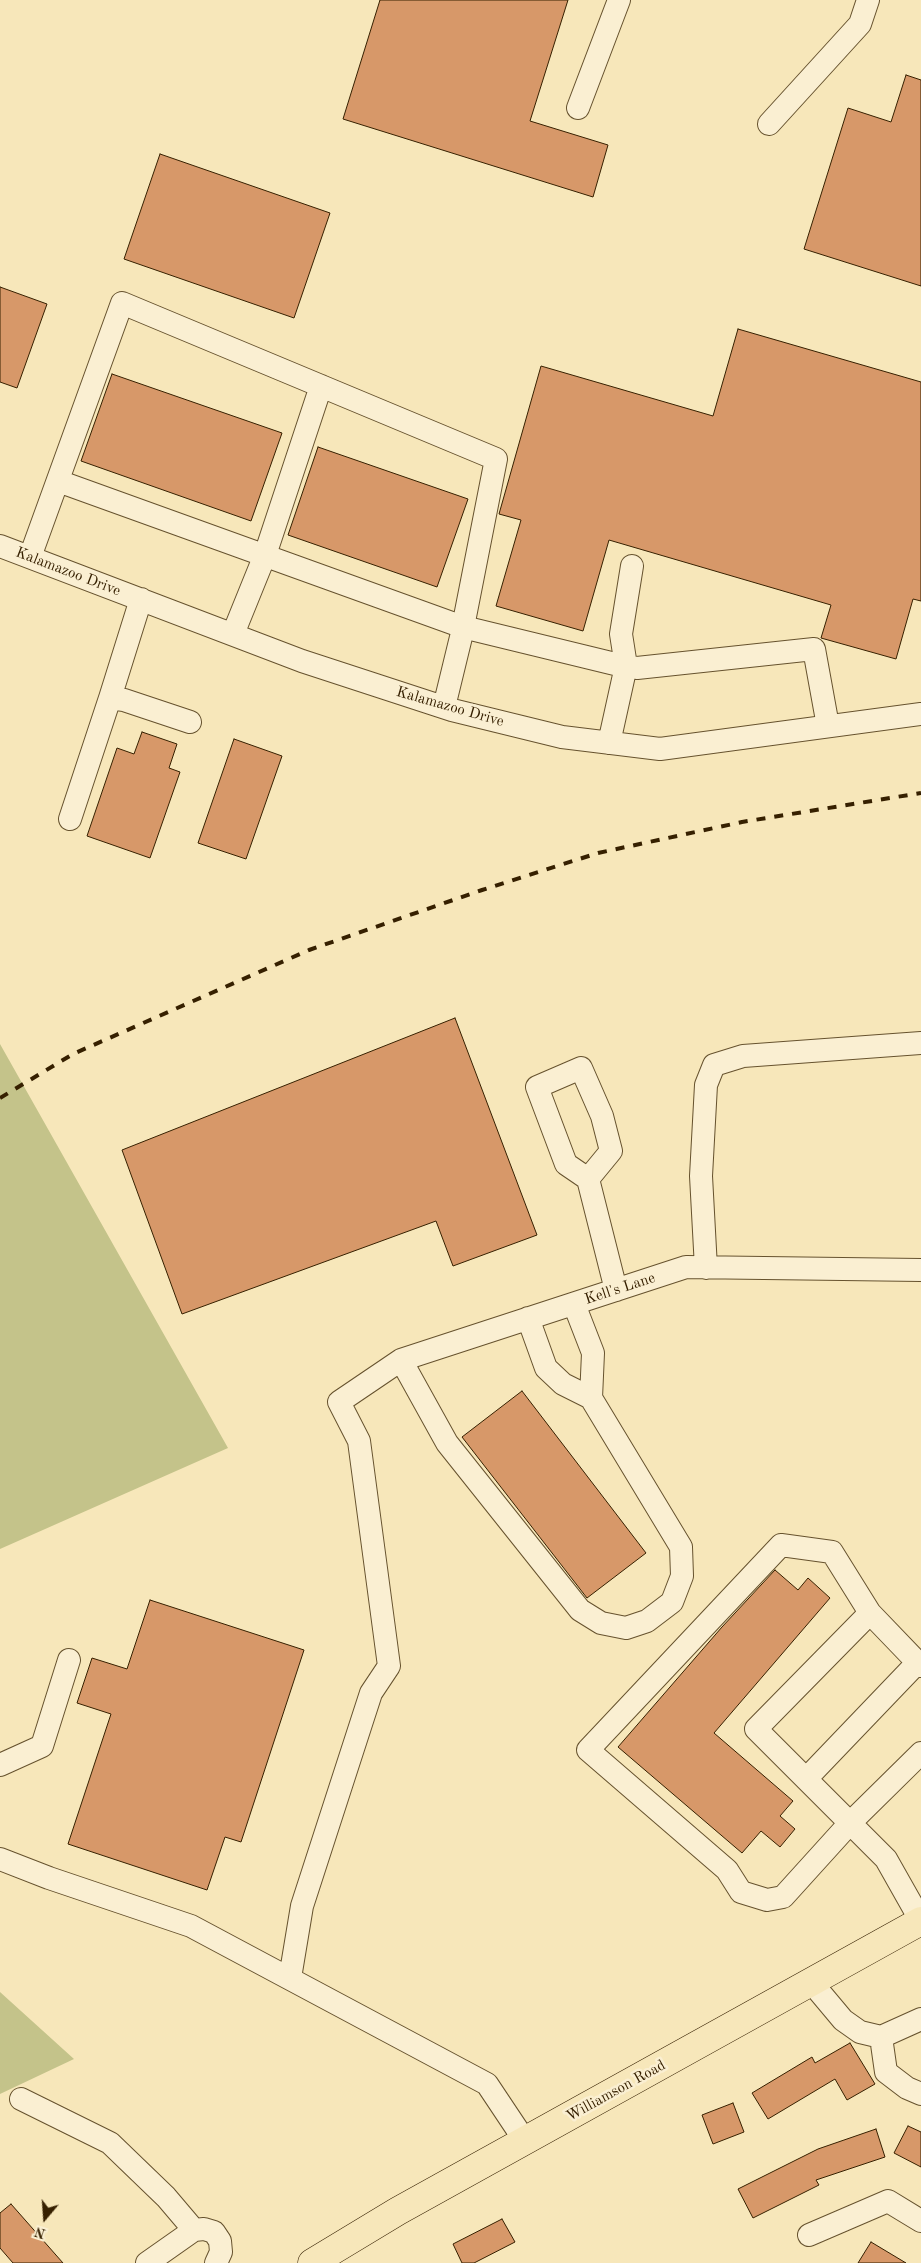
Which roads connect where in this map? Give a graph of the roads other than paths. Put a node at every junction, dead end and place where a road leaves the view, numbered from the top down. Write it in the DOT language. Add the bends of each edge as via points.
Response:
graph roads {
  1 [pos="619,0"];
  2 [pos="868,0"];
  3 [pos="578,108"];
  4 [pos="769,124"];
  5 [pos="320,386"];
  6 [pos="58,481"];
  7 [pos="0,546"];
  8 [pos="265,555"];
  9 [pos="30,557"];
  10 [pos="632,566"];
  11 [pos="140,599"];
  12 [pos="463,628"];
  13 [pos="233,634"];
  14 [pos="626,666"];
  15 [pos="110,698"];
  16 [pos="444,707"];
  17 [pos="921,714"];
  18 [pos="190,722"];
  19 [pos="828,726"];
  20 [pos="609,743"];
  21 [pos="70,819"];
  22 [pos="921,1043"];
  23 [pos="588,1179"];
  24 [pos="706,1268"];
  25 [pos="921,1270"];
  26 [pos="616,1290"];
  27 [pos="574,1304"];
  28 [pos="528,1318"];
  29 [pos="401,1360"];
  30 [pos="591,1398"];
  31 [pos="870,1613"];
  32 [pos="69,1660"];
  33 [pos="919,1664"];
  34 [pos="921,1753"];
  35 [pos="0,1765"];
  36 [pos="806,1779"];
  37 [pos="850,1823"];
  38 [pos="0,1858"];
  39 [pos="921,1921"];
  40 [pos="290,1978"];
  41 [pos="812,1983"];
  42 [pos="921,2019"];
  43 [pos="881,2037"];
  44 [pos="921,2094"];
  45 [pos="21,2099"];
  46 [pos="525,2141"];
  47 [pos="921,2221"];
  48 [pos="194,2230"];
  49 [pos="809,2235"];
  50 [pos="148,2263"];
  51 [pos="216,2263"];
  52 [pos="312,2263"];
  1 -- 3 [label="street"];
  2 -- 4 [label="street" via="860,24"];
  5 -- 6 [label="street" via="122,303"];
  5 -- 8 [label="street"];
  5 -- 12 [label="street" via="496,459"];
  6 -- 8 [label="street"];
  6 -- 9 [label="street"];
  7 -- 9 [label="street, Kalamazoo Drive"];
  8 -- 12 [label="street"];
  8 -- 13 [label="street"];
  9 -- 11 [label="street, Kalamazoo Drive"];
  10 -- 14 [label="street" via="621,634"];
  11 -- 13 [label="street, Kalamazoo Drive"];
  11 -- 15 [label="street"];
  12 -- 14 [label="street"];
  12 -- 16 [label="street"];
  13 -- 16 [label="street, Kalamazoo Drive" via="302,661"];
  14 -- 19 [label="street" via="637,668 814,649"];
  14 -- 20 [label="street"];
  15 -- 18 [label="street"];
  15 -- 21 [label="street"];
  16 -- 20 [label="street, Kalamazoo Drive" via="562,737"];
  17 -- 19 [label="street, Kalamazoo Drive"];
  19 -- 20 [label="street, Kalamazoo Drive" via="660,748"];
  22 -- 24 [label="street" via="743,1056 714,1065 706,1085 701,1176"];
  23 -- 26 [label="street"];
  24 -- 25 [label="street, Kell's Lane"];
  24 -- 26 [label="street, Kell's Lane" via="686,1267"];
  26 -- 27 [label="street, Kell's Lane"];
  27 -- 28 [label="street, Kell's Lane"];
  27 -- 30 [label="street" via="593,1352"];
  28 -- 29 [label="street, Kell's Lane"];
  28 -- 30 [label="street" via="546,1368 562,1384"];
  29 -- 30 [label="street" via="447,1443 580,1610 601,1623 626,1628 647,1621 672,1602 682,1576 681,1547"];
  29 -- 40 [label="street, Kell's Lane" via="339,1402 358,1441 389,1666 370,1693 302,1906"];
  31 -- 33 [label="street"];
  31 -- 36 [label="street" via="756,1729"];
  31 -- 37 [label="street" via="832,1552 781,1545 588,1750 727,1870 741,1892 767,1900 783,1897"];
  32 -- 35 [label="street" via="42,1746"];
  33 -- 36 [label="street"];
  34 -- 37 [label="street"];
  36 -- 37 [label="street"];
  37 -- 39 [label="street" via="886,1858"];
  38 -- 40 [label="street" via="191,1926"];
  39 -- 41 [label="main road, Williamson Road"];
  40 -- 46 [label="street" via="487,2084"];
  41 -- 43 [label="street" via="843,2020 860,2032"];
  41 -- 46 [label="main road, Williamson Road"];
  42 -- 43 [label="street"];
  43 -- 44 [label="street" via="886,2072"];
  45 -- 48 [label="street" via="110,2144 166,2196"];
  46 -- 52 [label="main road, Williamson Road"];
  47 -- 49 [label="street" via="888,2201"];
  48 -- 50 [label="street"];
  48 -- 51 [label="street" via="214,2232 220,2241 221,2252"];
}
